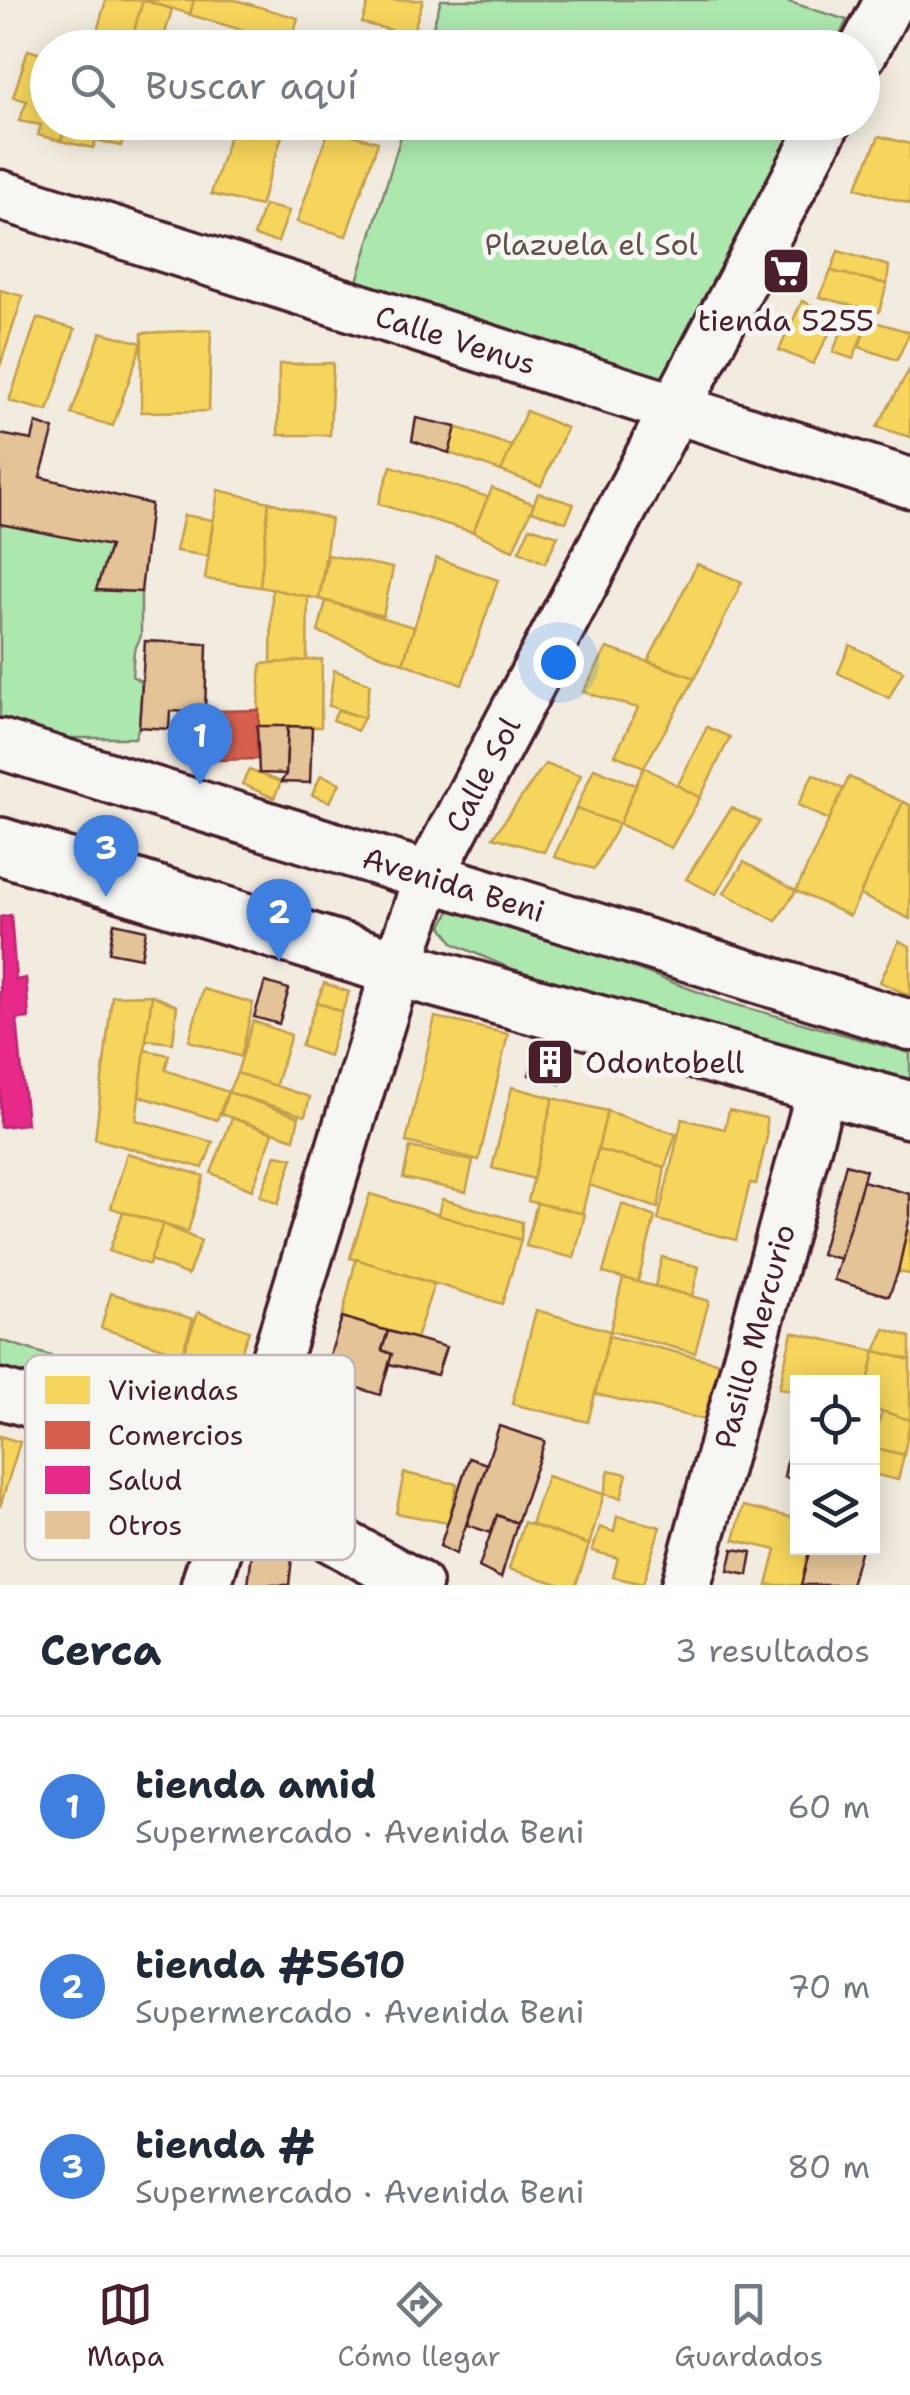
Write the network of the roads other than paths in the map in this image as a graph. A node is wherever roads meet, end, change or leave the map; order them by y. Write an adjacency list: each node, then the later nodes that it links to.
1 (890, 0): 4 (street)
2 (903, 0): 3 (street)
3 (910, 2)
4 (874, 30)
5 (817, 140): 7 (street, Calle Sol)
6 (0, 196): 7 (street, Calle Venus)
7 (676, 410): 8 (street, Calle Venus); 11 (street, Calle Sol)
8 (910, 483)
9 (0, 744): 11 (street, Avenida Beni)
10 (0, 846): 12 (street)
11 (430, 874): 12 (street, Calle Sol); 13 (street, Avenida Beni)
12 (397, 968): 14 (street); 16 (street, Calle Sol)
13 (910, 1026)
14 (822, 1088): 15 (street); 23 (street, Pasillo Mercurio)
15 (910, 1110)
16 (276, 1355)
17 (0, 1394): 18 (street)
18 (25, 1401)
19 (355, 1551): 22 (street)
20 (214, 1560): 21 (street, Calle Sol)
21 (206, 1585)
22 (417, 1585)
23 (686, 1585)

